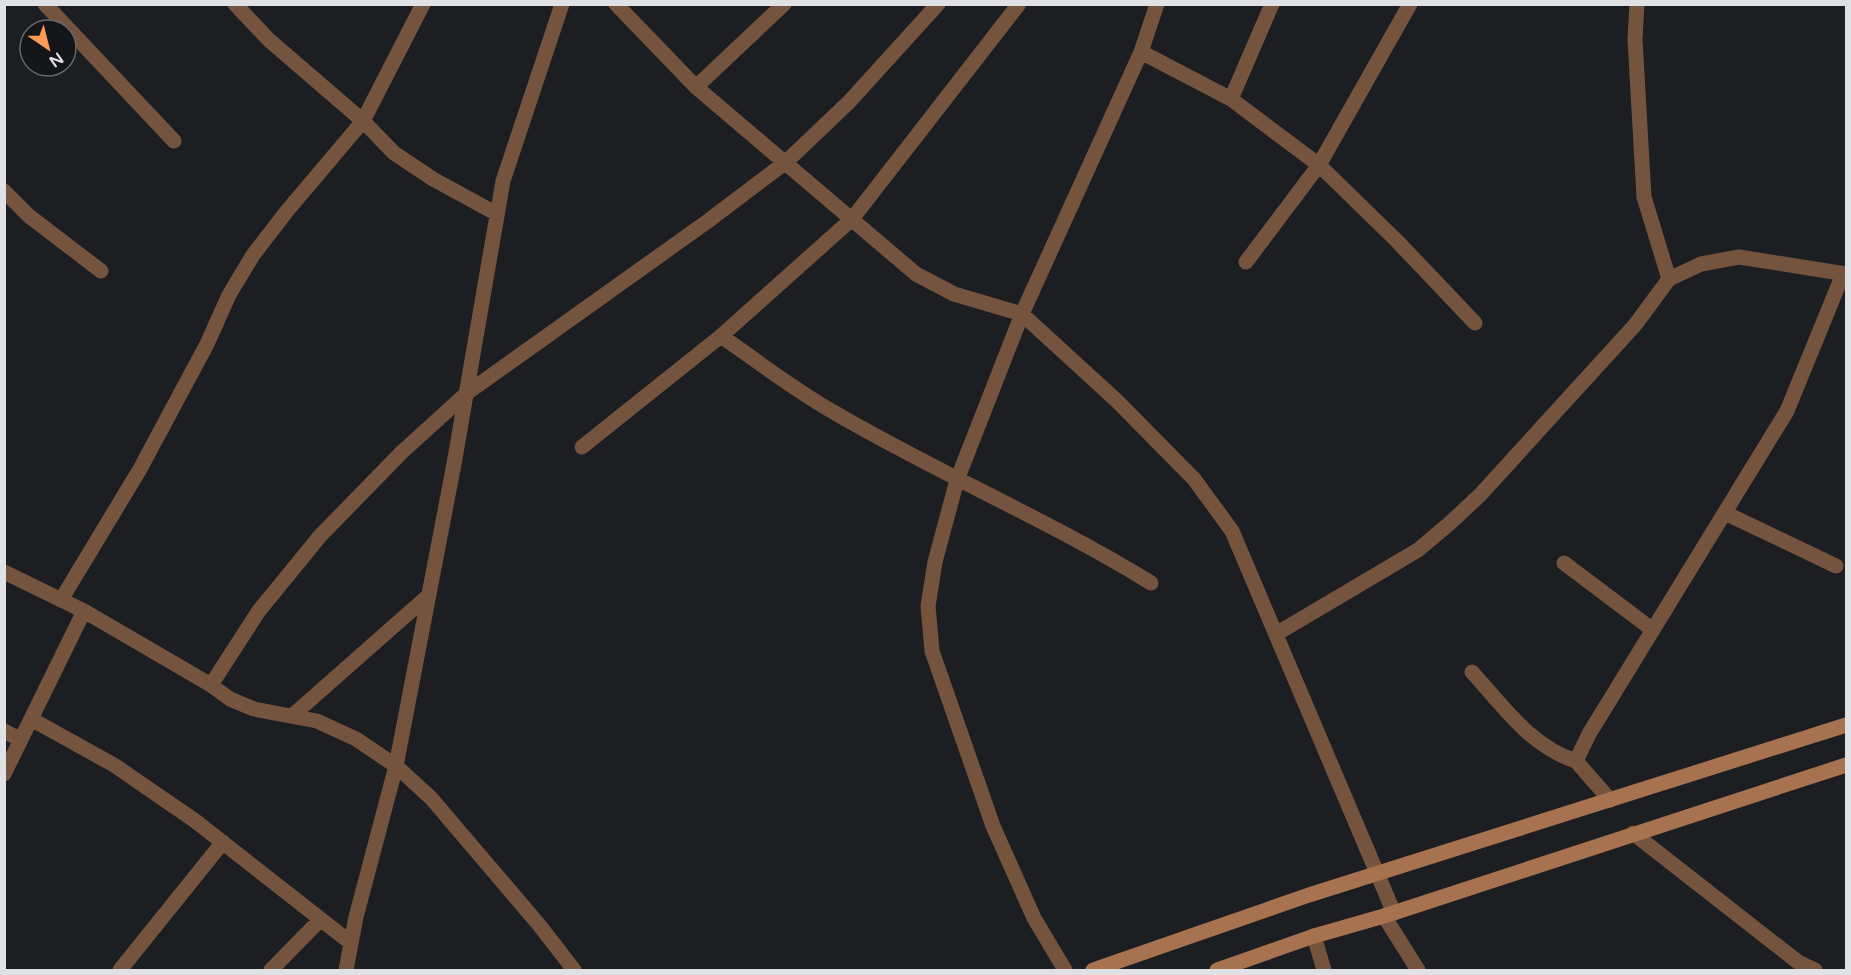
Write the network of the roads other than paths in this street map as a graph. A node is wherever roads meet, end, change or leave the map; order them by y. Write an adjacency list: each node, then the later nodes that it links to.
1 (45, 4): 17 (street)
2 (236, 4): 16 (street)
3 (423, 4): 16 (street)
4 (562, 4): 21 (street)
5 (616, 4): 14 (street)
6 (784, 4): 14 (street)
7 (938, 4): 18 (street)
8 (1019, 4): 22 (street)
9 (1157, 4): 13 (street)
10 (1272, 4): 15 (street)
11 (1410, 4): 19 (street)
12 (1637, 4): 26 (street)
13 (1141, 52): 15 (street); 27 (street)
14 (696, 87): 18 (street)
15 (1231, 99): 19 (street)
16 (363, 121): 21 (street); 39 (street)
17 (174, 141)
18 (786, 162): 22 (street); 30 (street)
19 (1319, 165): 23 (street); 28 (street)
20 (4, 191): 24 (street)
21 (497, 214): 30 (street)
22 (852, 219): 27 (street); 29 (street)
23 (1246, 262)
24 (101, 271)
25 (1845, 274): 26 (street); 33 (street)
26 (1669, 279): 42 (street)
27 (1022, 314): 32 (street); 42 (street)
28 (1475, 323)
29 (721, 336): 31 (street); 32 (street)
30 (466, 393): 38 (street); 44 (street)
31 (582, 447)
32 (957, 480): 37 (street); 66 (street)
33 (1725, 513): 35 (street); 41 (street)
34 (1563, 563): 41 (street)
35 (1836, 566)
36 (4, 572): 39 (street)
37 (1151, 583)
38 (429, 595): 45 (street); 52 (street)
39 (62, 600): 40 (street)
40 (84, 611): 44 (street); 46 (street)
41 (1653, 630): 50 (street)
42 (1276, 634): 57 (street)
43 (1472, 672): 50 (street)
44 (211, 685): 45 (street)
45 (293, 715): 52 (street)
46 (31, 719): 49 (street); 56 (street)
47 (1846, 725): 54 (street)
48 (4, 731): 49 (street)
49 (21, 741): 53 (street)
50 (1576, 761): 54 (street)
51 (1846, 765): 55 (street)
52 (396, 766): 61 (street); 65 (street)
53 (4, 774)
54 (1610, 800): 57 (street)
55 (1633, 833): 58 (street); 71 (street)
56 (223, 842): 59 (street); 62 (street)
57 (1376, 874): 58 (street); 67 (street)
58 (1389, 914): 60 (street); 70 (street)
59 (321, 919): 61 (street); 63 (street)
60 (1314, 936): 68 (street); 69 (street)
61 (351, 943): 64 (street)
62 (120, 970)
63 (271, 970)
64 (346, 970)
65 (574, 970)
66 (1065, 970)
67 (1093, 970)
68 (1217, 970)
69 (1324, 970)
70 (1418, 970)
71 (1815, 970)

